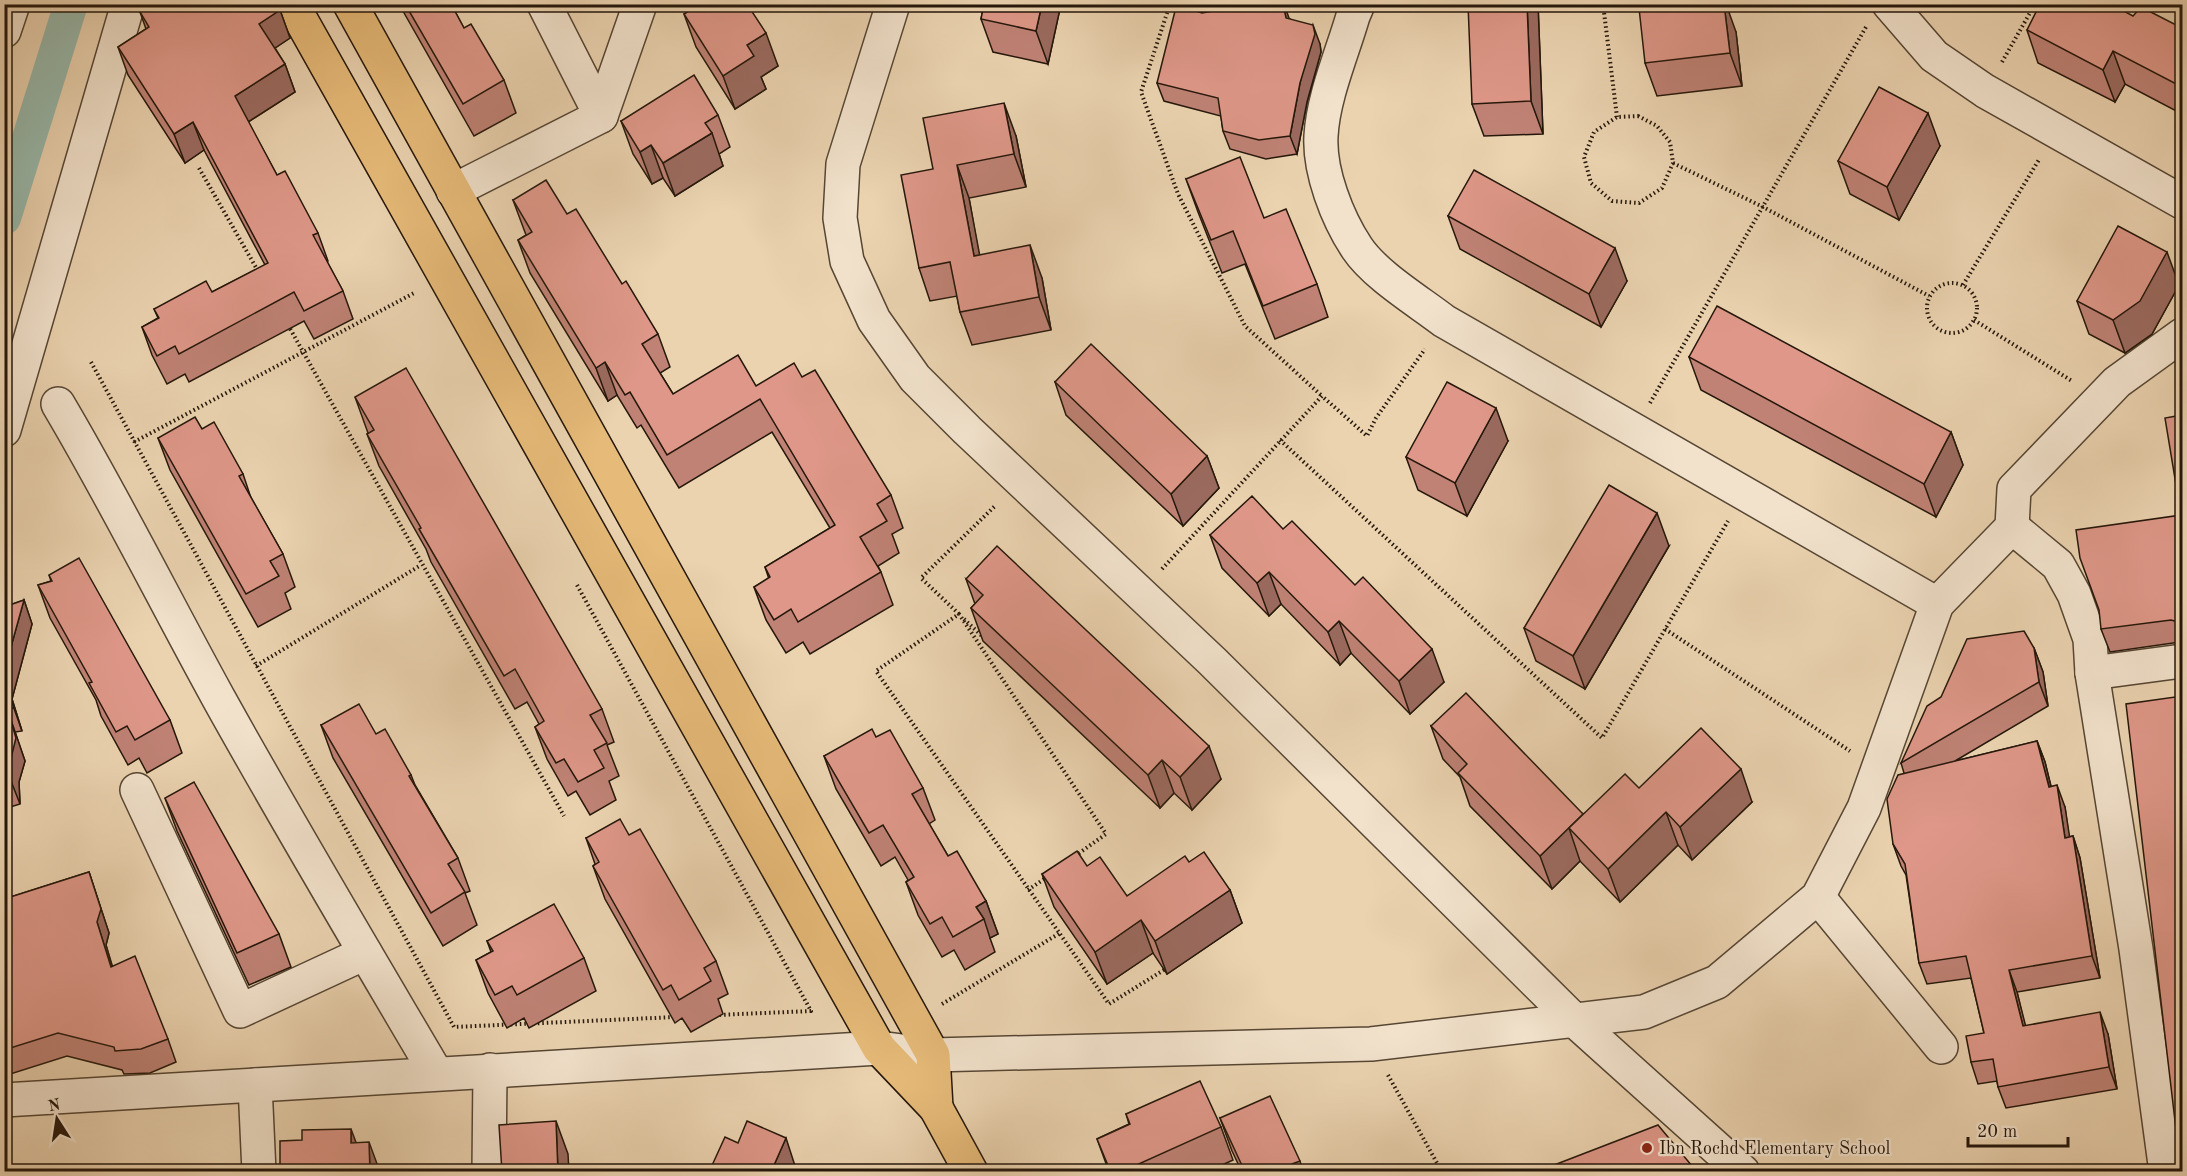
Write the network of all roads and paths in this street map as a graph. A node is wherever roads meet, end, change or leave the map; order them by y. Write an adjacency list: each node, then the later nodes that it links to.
1 (13, 4): 13 (street)
2 (128, 4): 37 (street)
3 (292, 4): 23 (main road)
4 (350, 4): 20 (main road)
5 (544, 4): 15 (street)
6 (639, 4): 15 (street)
7 (893, 4): 40 (street)
8 (1170, 4): 33 (path)
9 (1358, 4): 29 (street)
10 (1603, 4): 16 (path)
11 (2035, 4): 14 (path)
12 (1878, 15): 14 (street); 22 (path)
13 (4, 31)
14 (1985, 92): 17 (street)
15 (601, 116): 20 (street)
16 (1617, 117): 18 (path); 18 (path)
17 (2056, 132): 21 (street); 25 (path)
18 (1673, 164): 22 (path)
19 (199, 168): 24 (path)
20 (453, 191): 66 (main road)
21 (2182, 202)
22 (1763, 207): 26 (path); 36 (path)
23 (445, 276): 31 (path); 69 (main road)
24 (263, 280)
25 (1963, 285): 26 (path); 27 (path)
26 (1929, 296): 27 (path)
27 (1974, 320): 34 (path)
28 (286, 321): 31 (path)
29 (1444, 321): 33 (path); 36 (street)
30 (2182, 335): 34 (street)
31 (303, 352): 39 (path); 43 (path)
32 (91, 362): 39 (path)
33 (1322, 396): 38 (path)
34 (2101, 398): 42 (street)
35 (58, 404): 61 (street)
36 (1634, 429): 41 (street)
37 (4, 430)
38 (1280, 440): 45 (path); 48 (path)
39 (134, 442): 51 (path)
40 (1020, 481): 45 (street); 47 (path)
41 (1744, 492): 46 (street); 48 (path)
42 (2012, 527): 46 (street); 52 (street)
43 (421, 565): 51 (path); 55 (path)
44 (576, 584): 63 (path)
45 (1139, 594): 65 (street)
46 (1937, 603): 53 (street)
47 (959, 614): 49 (path); 56 (path); 58 (path)
48 (1665, 629): 53 (path)
49 (984, 638)
50 (2182, 662): 52 (street)
51 (256, 666): 64 (path)
52 (2092, 672): 81 (street)
53 (1878, 769): 59 (street)
54 (137, 790): 61 (street)
55 (564, 816)
56 (1067, 862)
57 (1048, 876): 58 (path)
58 (1028, 890): 60 (path)
59 (1818, 897): 65 (street); 68 (street)
60 (1060, 933): 62 (path); 66 (path)
61 (365, 953): 72 (street)
62 (1170, 966)
63 (716, 1015)
64 (680, 1017)
65 (1574, 1020): 67 (street); 80 (street)
66 (914, 1021): 70 (main road)
67 (1371, 1044): 70 (street); 79 (path)
68 (1941, 1047)
69 (879, 1048): 70 (street); 71 (street); 75 (main road)
70 (933, 1055): 75 (main road)
71 (490, 1070): 72 (street); 77 (street)
72 (436, 1073): 73 (street)
73 (255, 1085): 74 (street); 76 (street)
74 (4, 1100)
75 (936, 1108): 78 (main road)
76 (259, 1172)
77 (489, 1172)
78 (971, 1172)
79 (1442, 1172)
80 (1743, 1172)
81 (2166, 1172)

